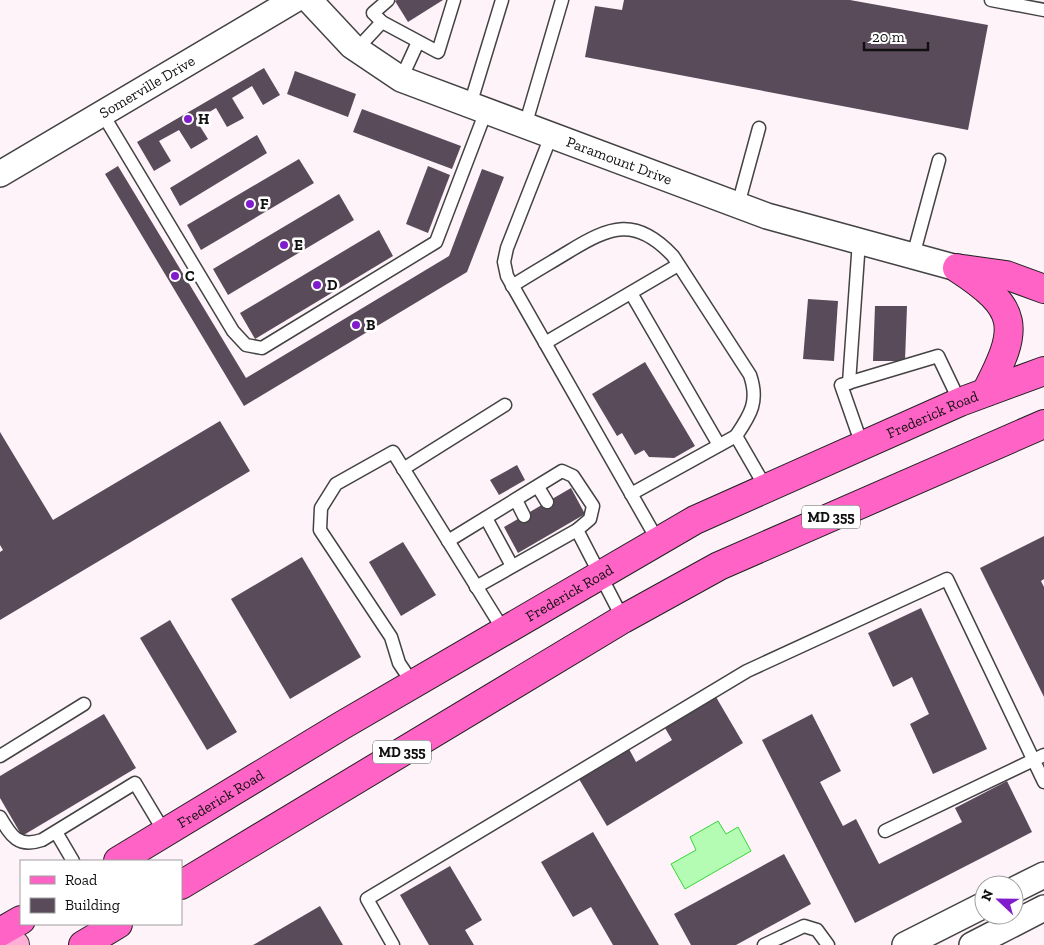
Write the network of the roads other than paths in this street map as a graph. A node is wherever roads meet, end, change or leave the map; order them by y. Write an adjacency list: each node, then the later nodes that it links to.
1 (294, 0): 14 (street, Somerville Drive)
2 (309, 0): 11 (street, Paramount Drive)
3 (388, 0): 9 (lane)
4 (454, 0): 10 (lane)
5 (502, 0): 13 (lane)
6 (562, 0): 15 (lane)
7 (991, 0): 8 (lane)
8 (1044, 10)
9 (382, 22): 10 (lane); 11 (lane)
10 (418, 42): 12 (lane)
11 (357, 49): 12 (street, Paramount Drive)
12 (401, 79): 13 (street, Paramount Drive)
13 (478, 108): 14 (lane); 15 (street, Paramount Drive)
14 (102, 113): 19 (street, Somerville Drive)
15 (525, 126): 17 (street, Paramount Drive)
16 (759, 128): 20 (lane)
17 (551, 136): 20 (street, Paramount Drive); 25 (lane)
18 (939, 160): 22 (lane)
19 (0, 174)
20 (738, 205): 21 (street, Paramount Drive)
21 (859, 241): 22 (street, Paramount Drive); 30 (lane)
22 (913, 256): 24 (street, Paramount Drive)
23 (678, 265): 25 (lane); 27 (lane); 35 (lane)
24 (957, 268): 26 (main road); 31 (main road)
25 (512, 286): 28 (lane)
26 (1044, 289)
27 (631, 293): 28 (lane); 36 (lane)
28 (545, 343): 41 (lane)
29 (1044, 371): 31 (main road, Frederick Road)
30 (849, 383): 32 (lane); 37 (lane)
31 (986, 392): 32 (main road, Frederick Road)
32 (960, 402): 37 (main road, Frederick Road)
33 (506, 405): 38 (lane)
34 (1044, 424): 52 (main road, MD 355)
35 (736, 436): 36 (lane); 40 (lane)
36 (719, 445): 41 (lane)
37 (862, 445): 40 (main road, Frederick Road)
38 (403, 469): 47 (lane); 54 (lane)
39 (538, 487): 42 (lane); 43 (lane); 46 (lane)
40 (766, 488): 48 (main road, Frederick Road)
41 (631, 494): 48 (lane)
42 (516, 500): 44 (lane); 45 (lane)
43 (547, 502)
44 (524, 516)
45 (486, 518): 47 (lane); 49 (lane)
46 (568, 532): 49 (lane); 50 (lane)
47 (448, 541): 51 (lane)
48 (658, 541): 50 (main road, Frederick Road)
49 (512, 566): 51 (lane)
50 (600, 576): 52 (lane); 53 (main road, Frederick Road)
51 (476, 586): 53 (lane)
52 (623, 619): 66 (main road, MD 355)
53 (504, 631): 54 (main road, Frederick Road)
54 (413, 684): 62 (main road, Frederick Road)
55 (84, 704): 56 (lane)
56 (0, 756)
57 (1039, 758): 58 (lane); 60 (lane); 76 (lane)
58 (1044, 782)
59 (0, 817): 61 (lane)
60 (885, 831)
61 (56, 832): 62 (lane); 63 (lane)
62 (165, 833): 64 (main road, Frederick Road)
63 (72, 860)
64 (120, 860)
65 (1044, 874): 67 (street)
66 (182, 884)
67 (1024, 885)
68 (1044, 908): 80 (street)
69 (974, 910): 79 (street)
70 (20, 921): 72 (main road)
71 (116, 925): 75 (main road)
72 (0, 933): 73 (main road); 74 (main road)
73 (2, 945)
74 (15, 945)
75 (83, 945)
76 (392, 945)
77 (764, 945): 78 (lane)
78 (828, 945)
79 (905, 945)
80 (972, 945)

